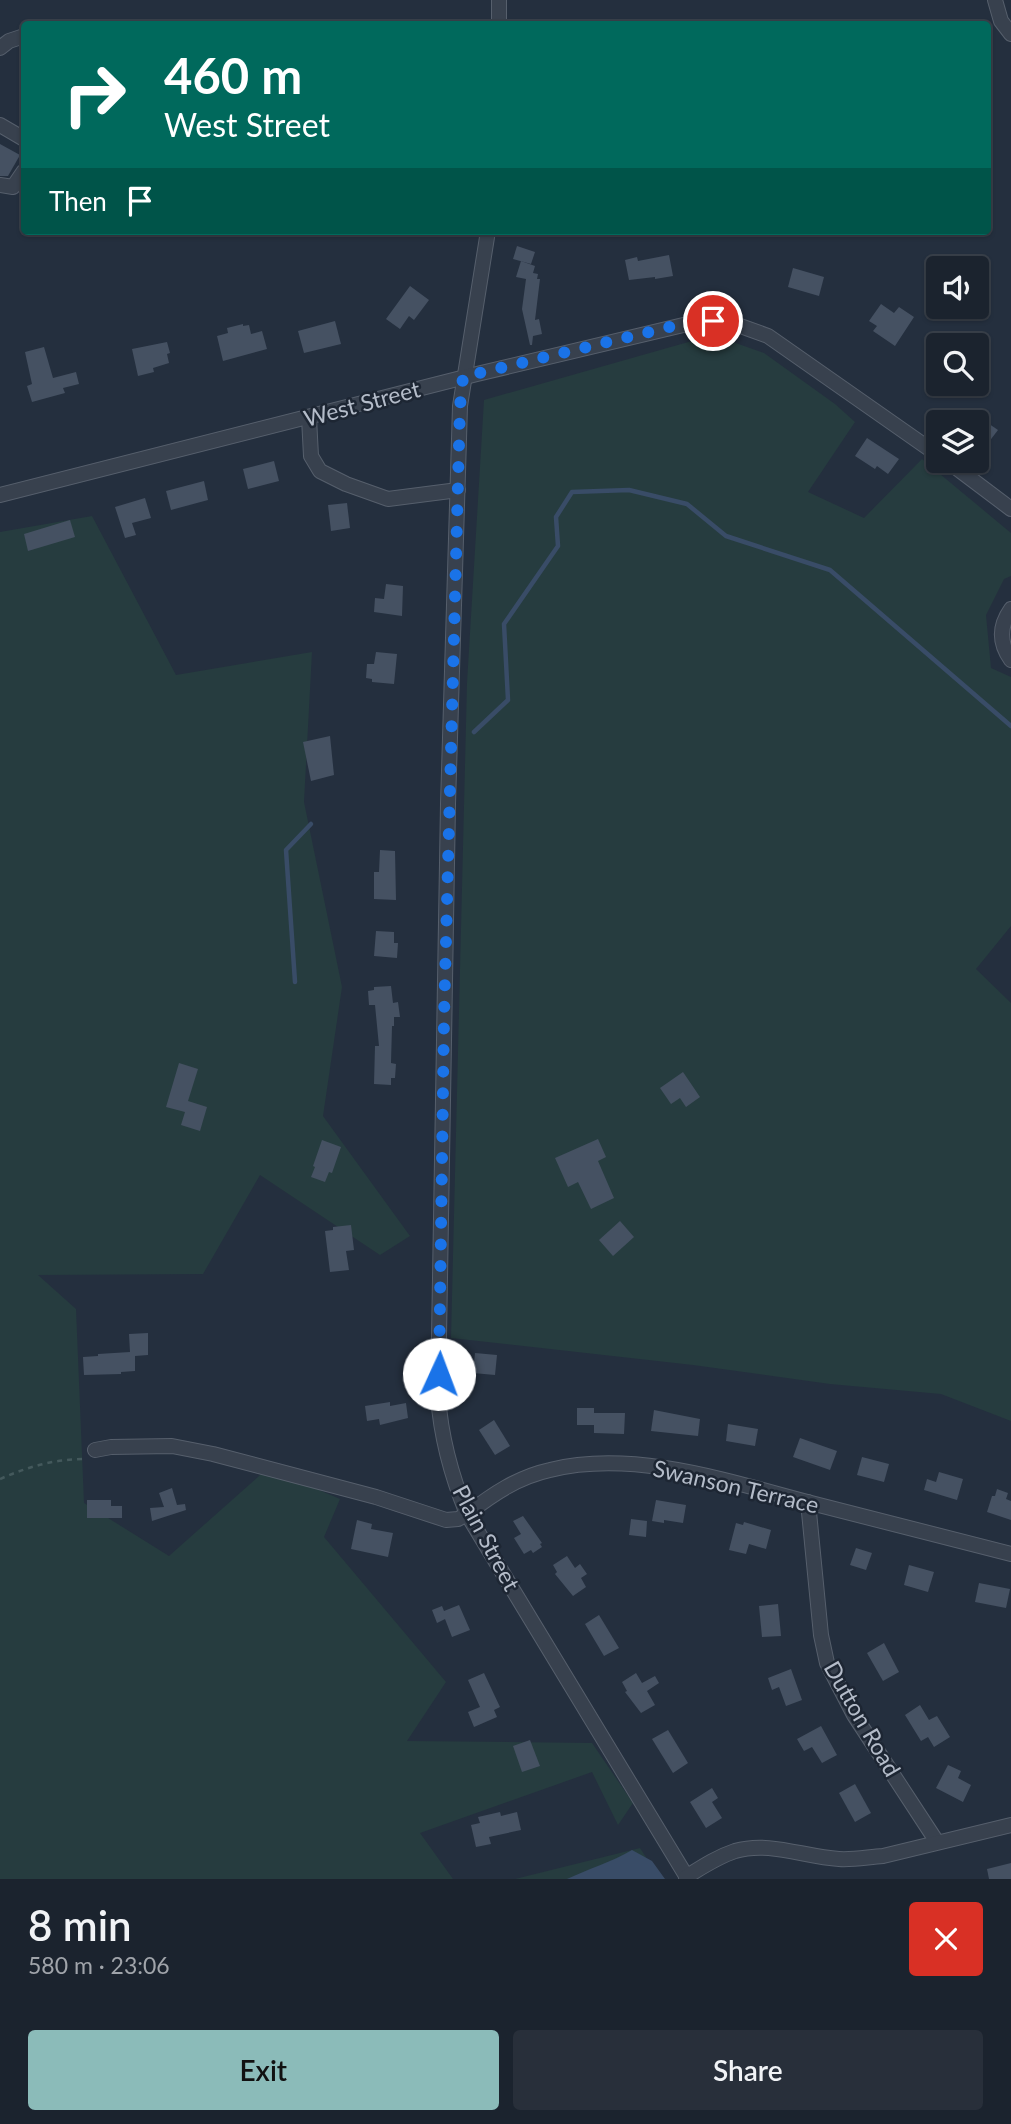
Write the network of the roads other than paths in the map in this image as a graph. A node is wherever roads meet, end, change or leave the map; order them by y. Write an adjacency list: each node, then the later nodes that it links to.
1 (499, 0): 3 (street)
2 (995, 0): 4 (street)
3 (499, 21)
4 (1011, 34)
5 (21, 37): 6 (street)
6 (0, 48)
7 (0, 125): 8 (street)
8 (21, 136)
9 (21, 175): 10 (street)
10 (0, 185)
11 (487, 235): 12 (street, Plain Street)
12 (463, 377): 13 (street, West Street); 14 (street, West Street); 16 (street, Plain Street)
13 (309, 418): 16 (street); 17 (street, West Street)
14 (926, 446)
15 (963, 473): 18 (street)
16 (458, 490): 23 (street, Plain Street)
17 (0, 495)
18 (1011, 509)
19 (1011, 609): 20 (street)
20 (1011, 660)
21 (94, 1450): 23 (street)
22 (808, 1502): 23 (street, Swanson Terrace); 24 (street, Swanson Terrace); 26 (street, Dutton Road)
23 (467, 1514): 27 (street, Plain Street)
24 (1011, 1554)
25 (1011, 1825): 26 (street)
26 (937, 1842): 27 (street)
27 (687, 1878)

